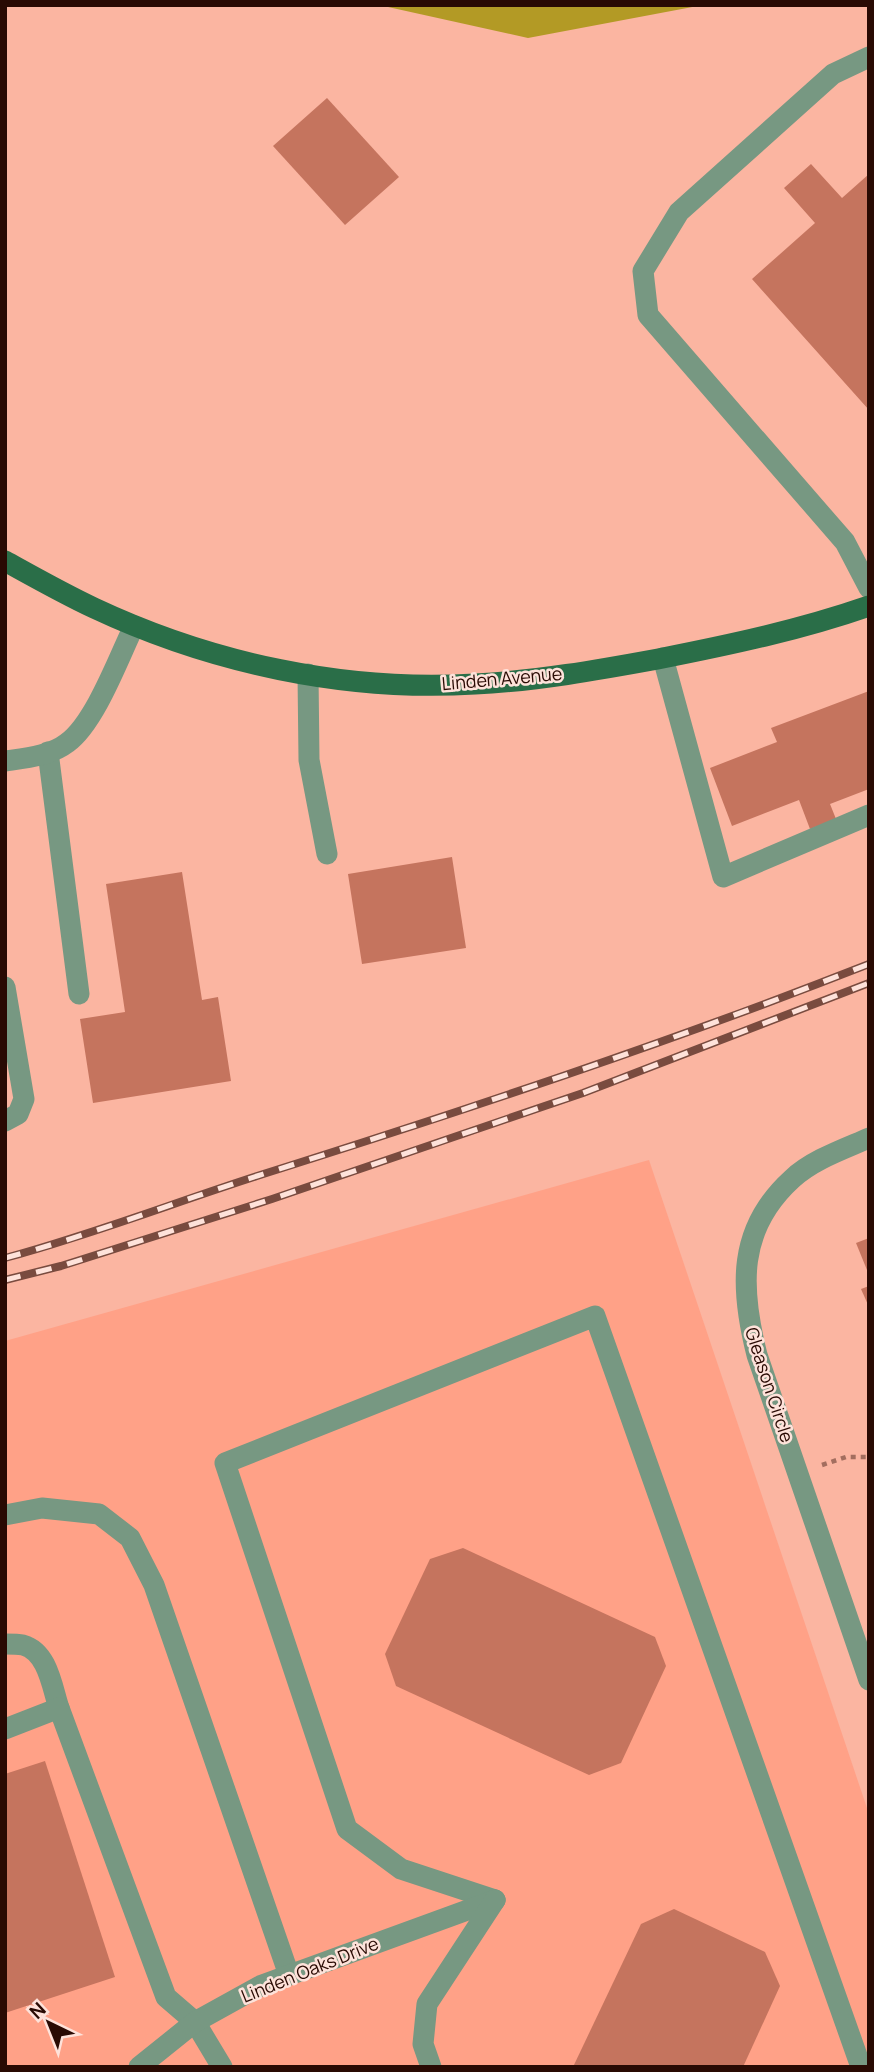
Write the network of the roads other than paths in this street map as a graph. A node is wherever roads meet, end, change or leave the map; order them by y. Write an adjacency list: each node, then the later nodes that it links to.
1 (869, 57): 3 (street)
2 (5, 561): 5 (main road, Linden Avenue)
3 (869, 588)
4 (869, 606): 6 (main road, Linden Avenue)
5 (134, 626): 7 (main road, Linden Avenue); 8 (street)
6 (663, 658): 7 (main road, Linden Avenue); 10 (street)
7 (308, 674): 11 (street)
8 (48, 752): 9 (street); 13 (street)
9 (5, 761)
10 (869, 815)
11 (327, 855)
12 (5, 987): 14 (street)
13 (79, 993)
14 (5, 1121)
15 (869, 1138): 18 (street, Gleason Circle)
16 (5, 1515): 22 (street)
17 (5, 1644): 19 (street)
18 (869, 1680)
19 (59, 1708): 20 (street); 23 (street)
20 (5, 1729)
21 (495, 1900): 22 (street, Linden Oaks Drive); 26 (street); 27 (street)
22 (289, 1975): 23 (street, Linden Oaks Drive)
23 (195, 2022): 24 (street, Linden Oaks Drive); 25 (street)
24 (139, 2067)
25 (222, 2067)
26 (431, 2067)
27 (861, 2067)

